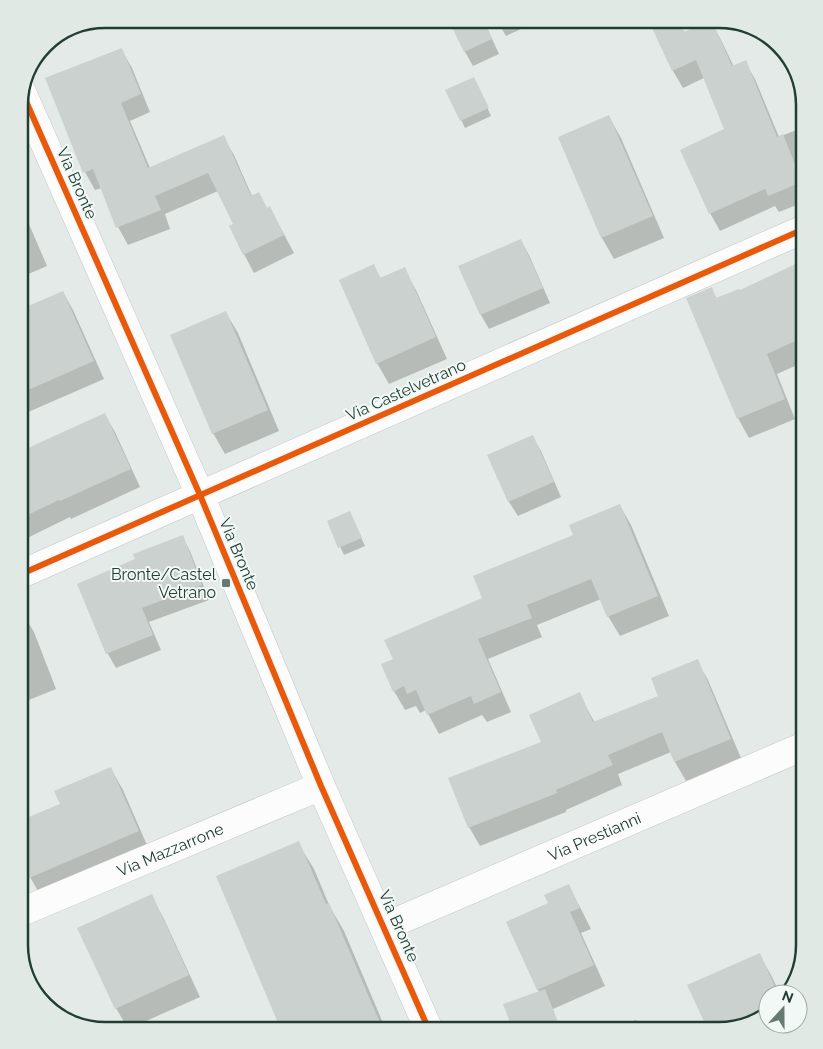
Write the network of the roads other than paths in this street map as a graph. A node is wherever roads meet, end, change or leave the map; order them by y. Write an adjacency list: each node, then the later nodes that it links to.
1 (28, 106): 3 (street, Via Bronte)
2 (796, 233): 3 (street, Via Castelvetrano)
3 (200, 495): 4 (street, Via Castelvetrano); 6 (street, Via Bronte)
4 (27, 571)
5 (796, 749): 8 (street, Via Prestianni)
6 (322, 786): 7 (street, Via Mazzarrone); 8 (street, Via Bronte)
7 (27, 910)
8 (384, 927): 9 (street, Via Bronte)
9 (426, 1022)

